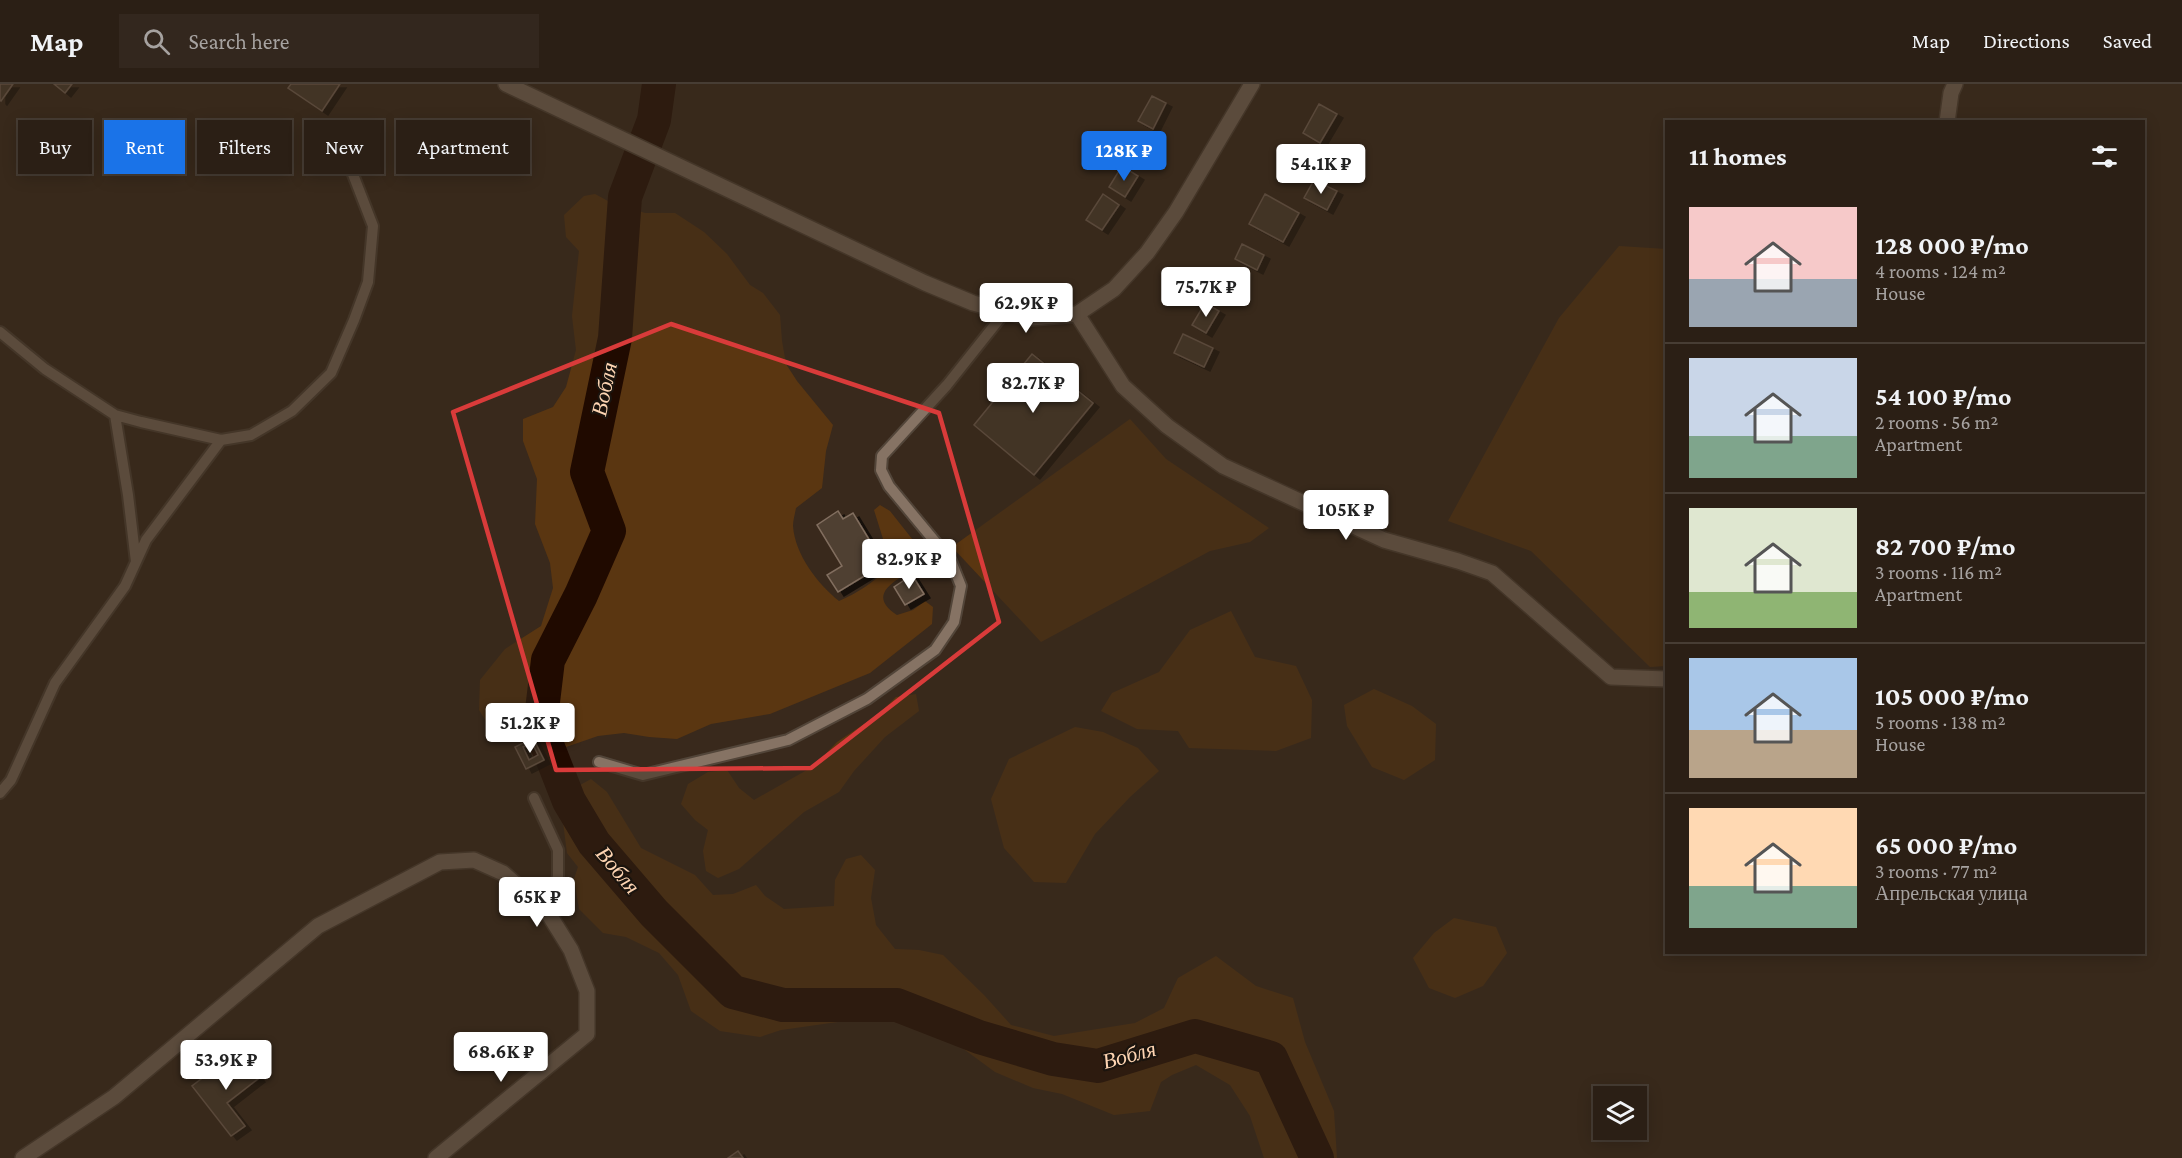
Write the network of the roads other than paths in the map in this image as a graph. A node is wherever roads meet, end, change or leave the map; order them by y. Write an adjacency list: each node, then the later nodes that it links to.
1 (506, 84): 6 (street)
2 (1252, 84): 7 (street)
3 (1954, 84): 4 (street)
4 (1947, 120)
5 (353, 174): 10 (lane)
6 (1005, 312): 7 (street); 13 (lane)
7 (1077, 314): 12 (street)
8 (0, 332): 9 (lane)
9 (115, 415): 10 (lane); 11 (lane)
10 (221, 440): 11 (lane)
11 (136, 562): 14 (lane)
12 (1665, 680)
13 (598, 762)
14 (0, 793)
15 (534, 798): 16 (lane)
16 (548, 913): 17 (street); 18 (street)
17 (23, 1158)
18 (436, 1158)

